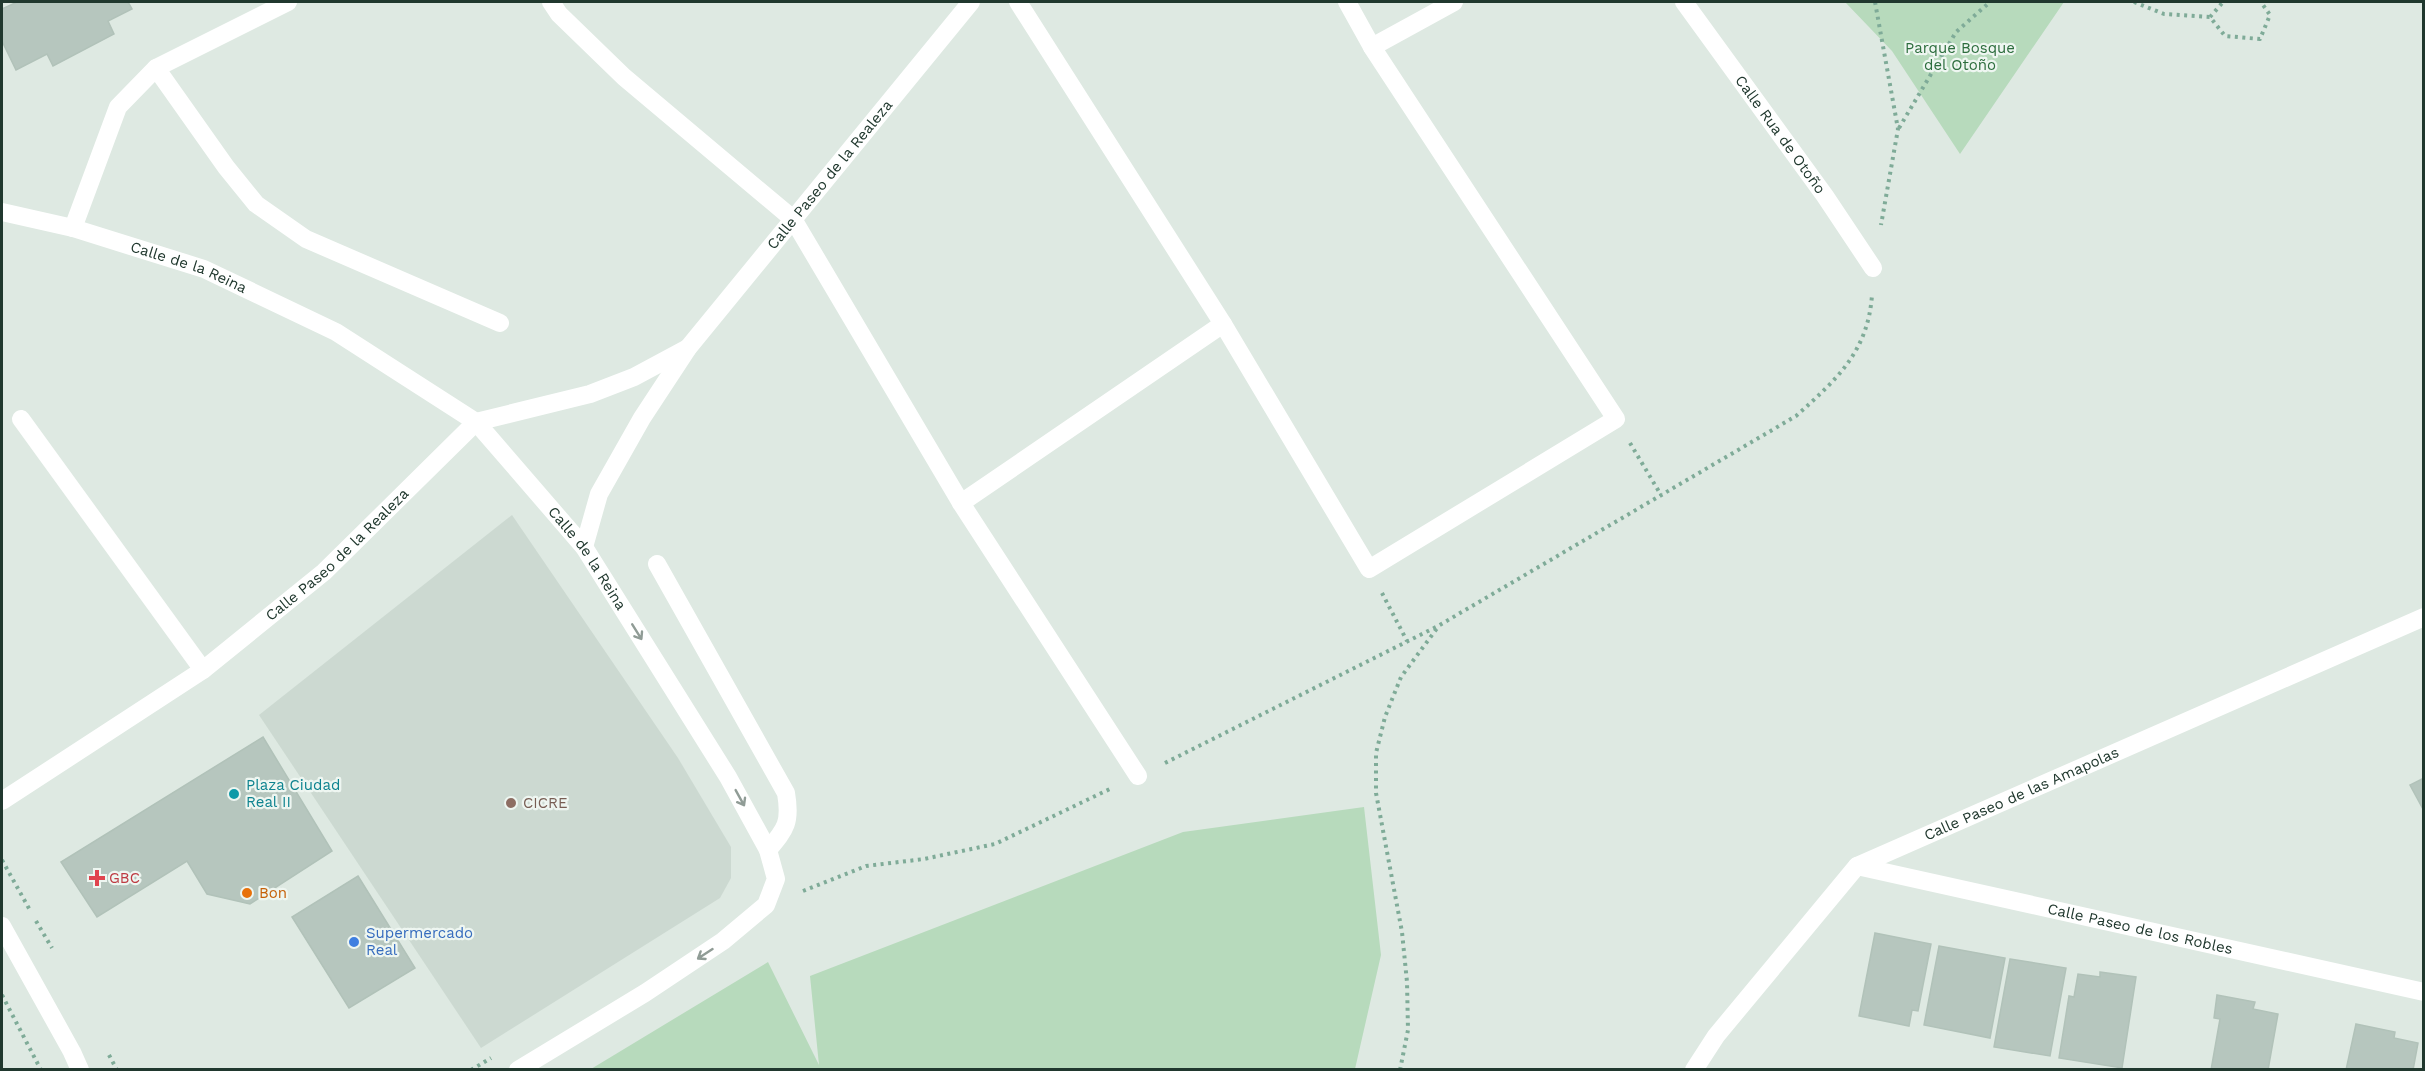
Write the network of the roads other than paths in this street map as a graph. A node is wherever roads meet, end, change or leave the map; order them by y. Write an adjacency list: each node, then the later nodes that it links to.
1 (288, 2): 9 (street)
2 (551, 2): 11 (street)
3 (971, 2): 11 (street, Calle Paseo de la Realeza)
4 (1018, 2): 15 (street)
5 (1347, 2): 8 (street)
6 (1454, 2): 8 (street)
7 (1684, 2): 13 (street, Calle Rua de Otoño)
8 (1372, 47): 15 (street)
9 (156, 68): 12 (street); 14 (street)
10 (2, 212): 12 (street, Calle de la Reina)
11 (793, 219): 16 (street, Calle Paseo de la Realeza); 19 (street)
12 (73, 228): 18 (street, Calle de la Reina)
13 (1873, 268)
14 (500, 324)
15 (1223, 324): 19 (street)
16 (688, 348): 18 (street, Calle Paseo de la Realeza); 20 (street, Calle Paseo de la Realeza)
17 (21, 419): 23 (street)
18 (476, 422): 20 (street, Calle de la Reina); 23 (street, Calle Paseo de la Realeza)
19 (961, 503): 24 (street)
20 (584, 547): 26 (street, Calle de la Reina, one-way to 26)
21 (657, 564): 26 (street)
22 (2424, 617): 27 (street, Calle Paseo de las Amapolas)
23 (203, 670): 25 (street, Calle Paseo de la Realeza)
24 (1138, 776)
25 (2, 801)
26 (768, 850): 31 (street, Calle de la Reina, one-way to 31)
27 (1857, 866): 29 (street, Calle Paseo de los Robles); 32 (street, Calle Paseo de las Amapolas)
28 (2, 926): 30 (street)
29 (2424, 992)
30 (80, 1070)
31 (518, 1070)
32 (1694, 1070)

